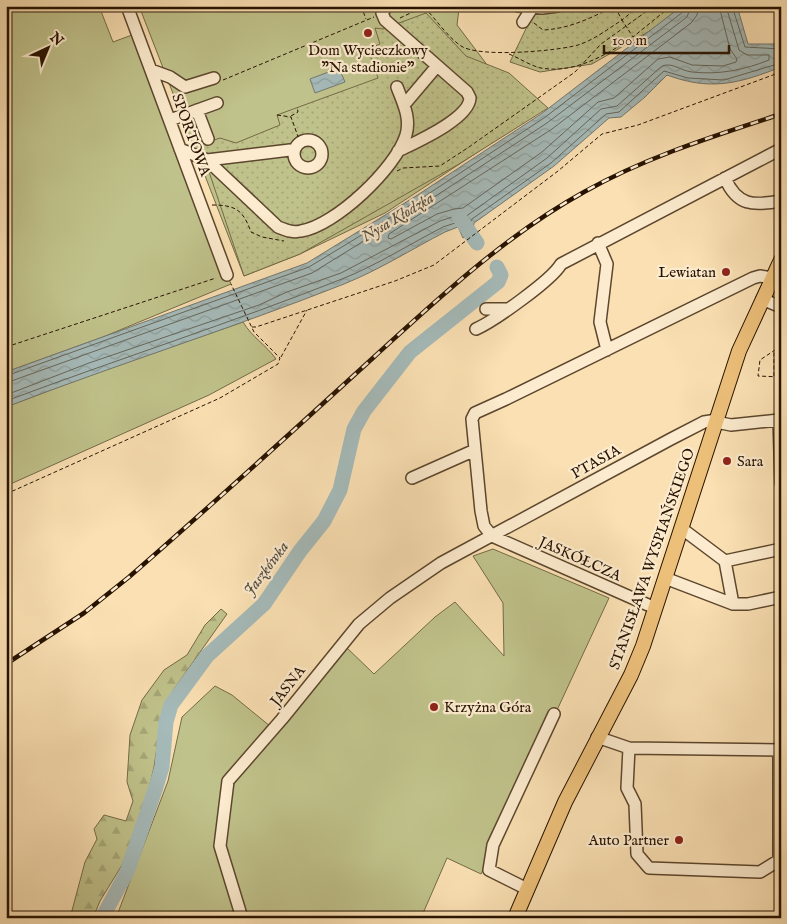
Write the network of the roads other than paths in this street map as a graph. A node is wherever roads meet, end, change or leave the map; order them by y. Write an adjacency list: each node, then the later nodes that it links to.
1 (127, 6): 7 (street, SPORTOWA)
2 (558, 6): 3 (street)
3 (524, 8): 5 (street)
4 (385, 9): 6 (street)
5 (523, 22)
6 (437, 66): 11 (street); 18 (street)
7 (151, 70): 8 (street); 13 (street, SPORTOWA)
8 (214, 78)
9 (397, 87): 11 (street)
10 (217, 103): 12 (street)
11 (404, 105): 18 (street)
12 (197, 110): 13 (street); 14 (street)
13 (170, 120): 16 (street, SPORTOWA)
14 (208, 139)
15 (297, 147): 19 (street)
16 (180, 149): 19 (street); 24 (street, SPORTOWA)
17 (781, 149): 20 (street)
18 (398, 151): 19 (street)
19 (207, 160)
20 (725, 178): 21 (street); 22 (street)
21 (781, 201)
22 (598, 243): 29 (street); 31 (street)
23 (781, 260): 25 (main road, STANISŁAWA WYSPIAŃSKIEGO)
24 (227, 278)
25 (772, 278): 26 (main road, STANISŁAWA WYSPIAŃSKIEGO); 31 (street)
26 (762, 299): 27 (street); 33 (main road, STANISŁAWA WYSPIAŃSKIEGO)
27 (781, 307)
28 (486, 309): 29 (street)
29 (508, 309): 30 (street)
30 (476, 329)
31 (607, 350): 34 (street)
32 (780, 417): 33 (street); 36 (street)
33 (717, 421): 38 (main road, STANISŁAWA WYSPIAŃSKIEGO); 39 (street, PTASIA)
34 (475, 450): 35 (street); 39 (street)
35 (412, 478)
36 (781, 478): 37 (street)
37 (781, 483)
38 (681, 528): 41 (street); 42 (main road, STANISŁAWA WYSPIAŃSKIEGO)
39 (492, 536): 45 (street, JASKÓŁCZA); 52 (street, JASNA)
40 (781, 549): 41 (street)
41 (725, 561): 44 (street)
42 (665, 578): 44 (street); 45 (main road, STANISŁAWA WYSPIAŃSKIEGO)
43 (781, 597): 44 (street)
44 (733, 604)
45 (655, 608): 47 (main road, STANISŁAWA WYSPIAŃSKIEGO)
46 (554, 714): 51 (street)
47 (597, 737): 48 (street); 51 (main road, STANISŁAWA WYSPIAŃSKIEGO)
48 (629, 748): 49 (street); 50 (street)
49 (780, 750): 50 (street)
50 (780, 859)
51 (527, 889): 53 (main road, STANISŁAWA WYSPIAŃSKIEGO)
52 (242, 918)
53 (515, 918)

